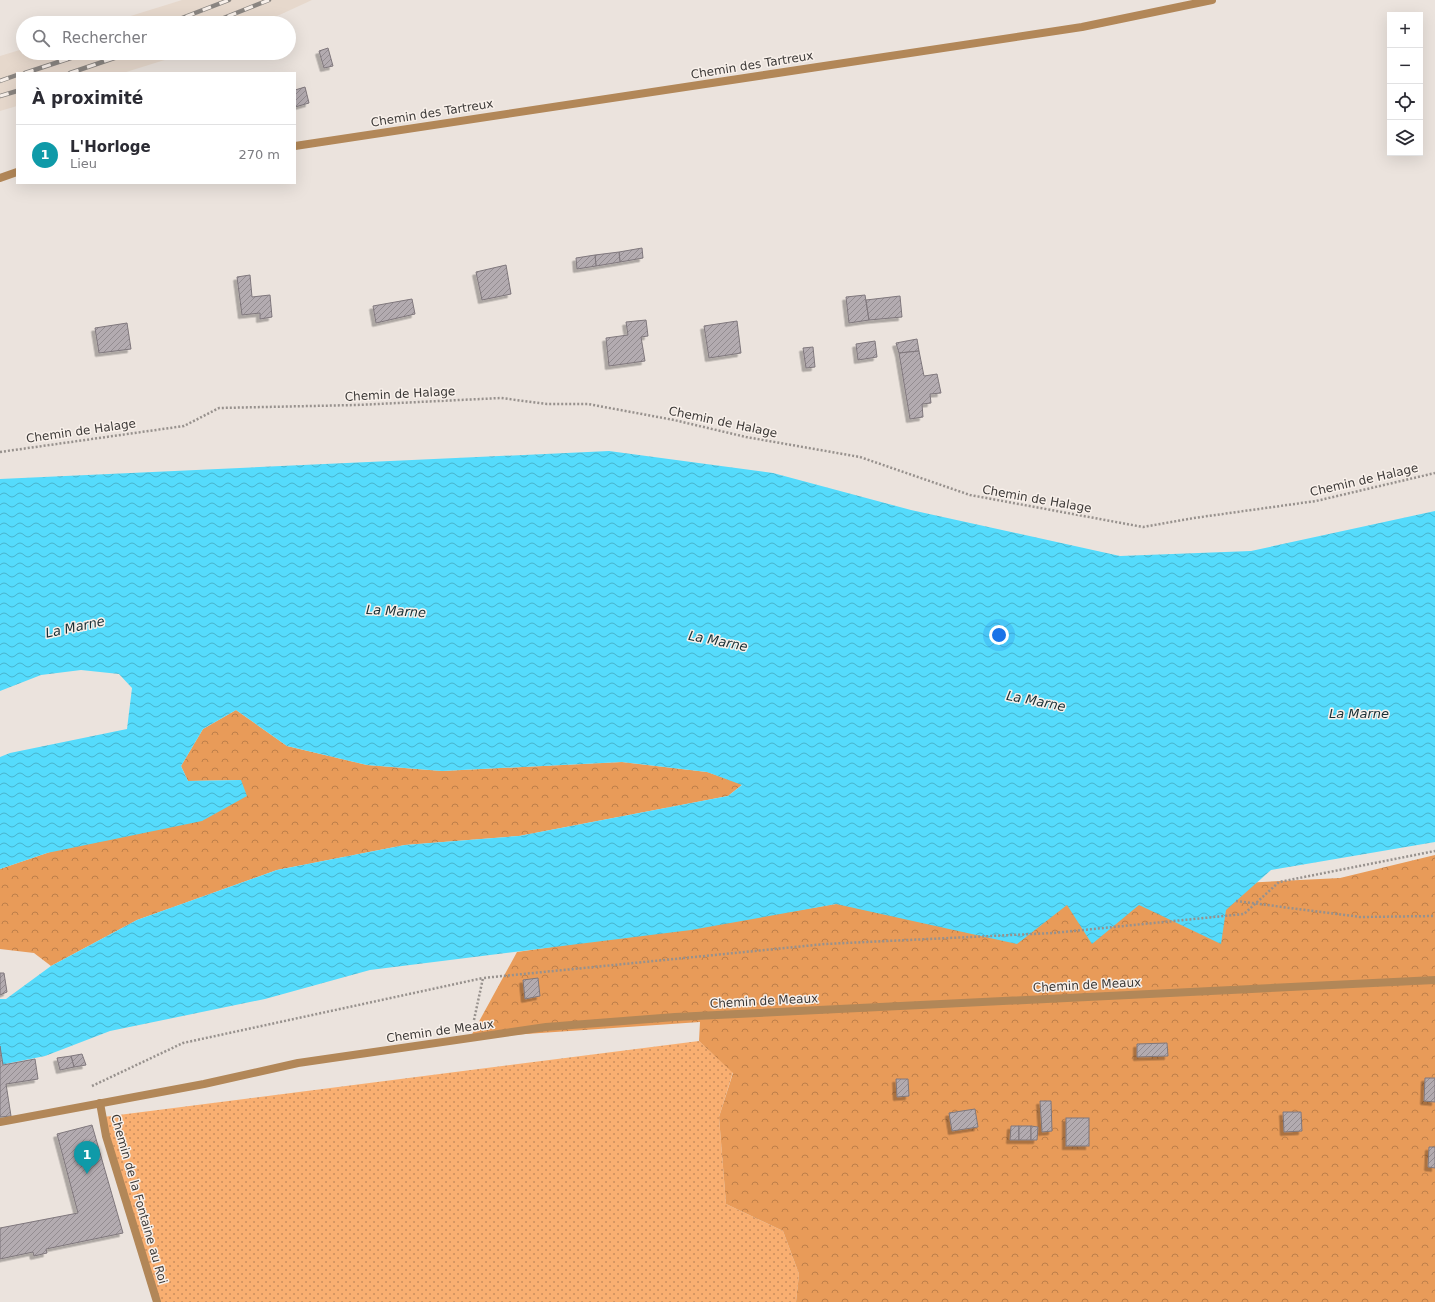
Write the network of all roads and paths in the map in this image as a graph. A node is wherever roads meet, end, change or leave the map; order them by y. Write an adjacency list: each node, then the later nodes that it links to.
1 (1212, 0): 2 (street, Chemin des Tartreux)
2 (296, 146)
3 (16, 172): 4 (street)
4 (0, 178)
5 (0, 452): 6 (path, Chemin de Halage)
6 (1435, 473)
7 (1435, 851): 9 (path)
8 (1236, 901): 9 (path)
9 (1256, 903): 10 (path); 11 (path)
10 (1435, 916)
11 (483, 978): 13 (path); 14 (path)
12 (1435, 980): 13 (street, Chemin de Meaux)
13 (470, 1038): 15 (street, Chemin de Meaux)
14 (86, 1088)
15 (100, 1103): 16 (street, Chemin de Meaux); 17 (street, Chemin de la Fontaine au Roi)
16 (0, 1122)
17 (156, 1302)

